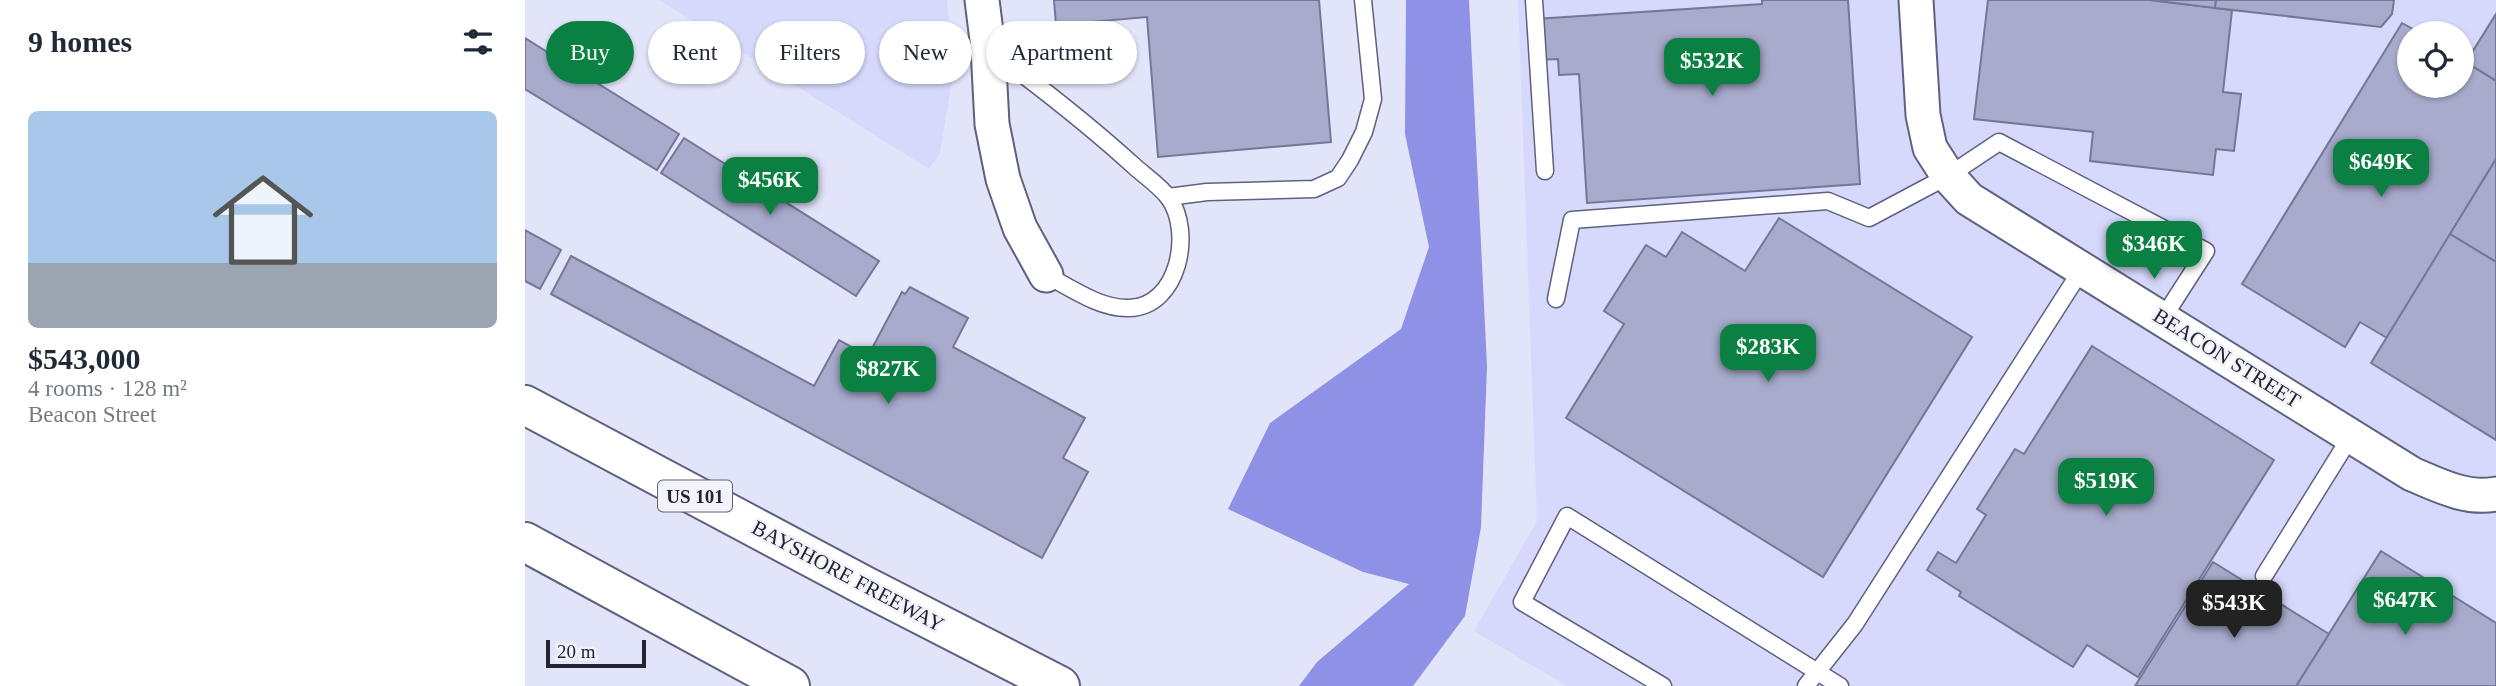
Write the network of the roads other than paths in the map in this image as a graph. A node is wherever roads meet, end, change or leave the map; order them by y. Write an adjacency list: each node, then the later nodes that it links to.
1 (982, 0): 5 (street)
2 (1363, 0): 10 (lane)
3 (1534, 0): 8 (lane)
4 (1916, 0): 9 (street, BEACON STREET)
5 (986, 32)
6 (990, 84): 12 (street)
7 (1033, 84): 10 (lane)
8 (1545, 171)
9 (1948, 176): 11 (street, BEACON STREET); 13 (lane); 14 (lane)
10 (1168, 197): 12 (lane)
11 (2082, 269): 14 (street, BEACON STREET); 21 (lane)
12 (1046, 275)
13 (1556, 299)
14 (2162, 318): 16 (street, BEACON STREET)
15 (525, 405): 20 (highway, BAYSHORE FREEWAY / US 101)
16 (2351, 436): 17 (street, BEACON STREET); 19 (lane)
17 (2496, 494)
18 (525, 542): 22 (highway)
19 (2263, 576)
20 (865, 586): 23 (highway, BAYSHORE FREEWAY / US 101); 24 (highway)
21 (1811, 680): 25 (lane); 26 (lane)
22 (790, 686)
23 (1061, 686)
24 (1084, 686)
25 (1663, 686)
26 (1840, 686)

